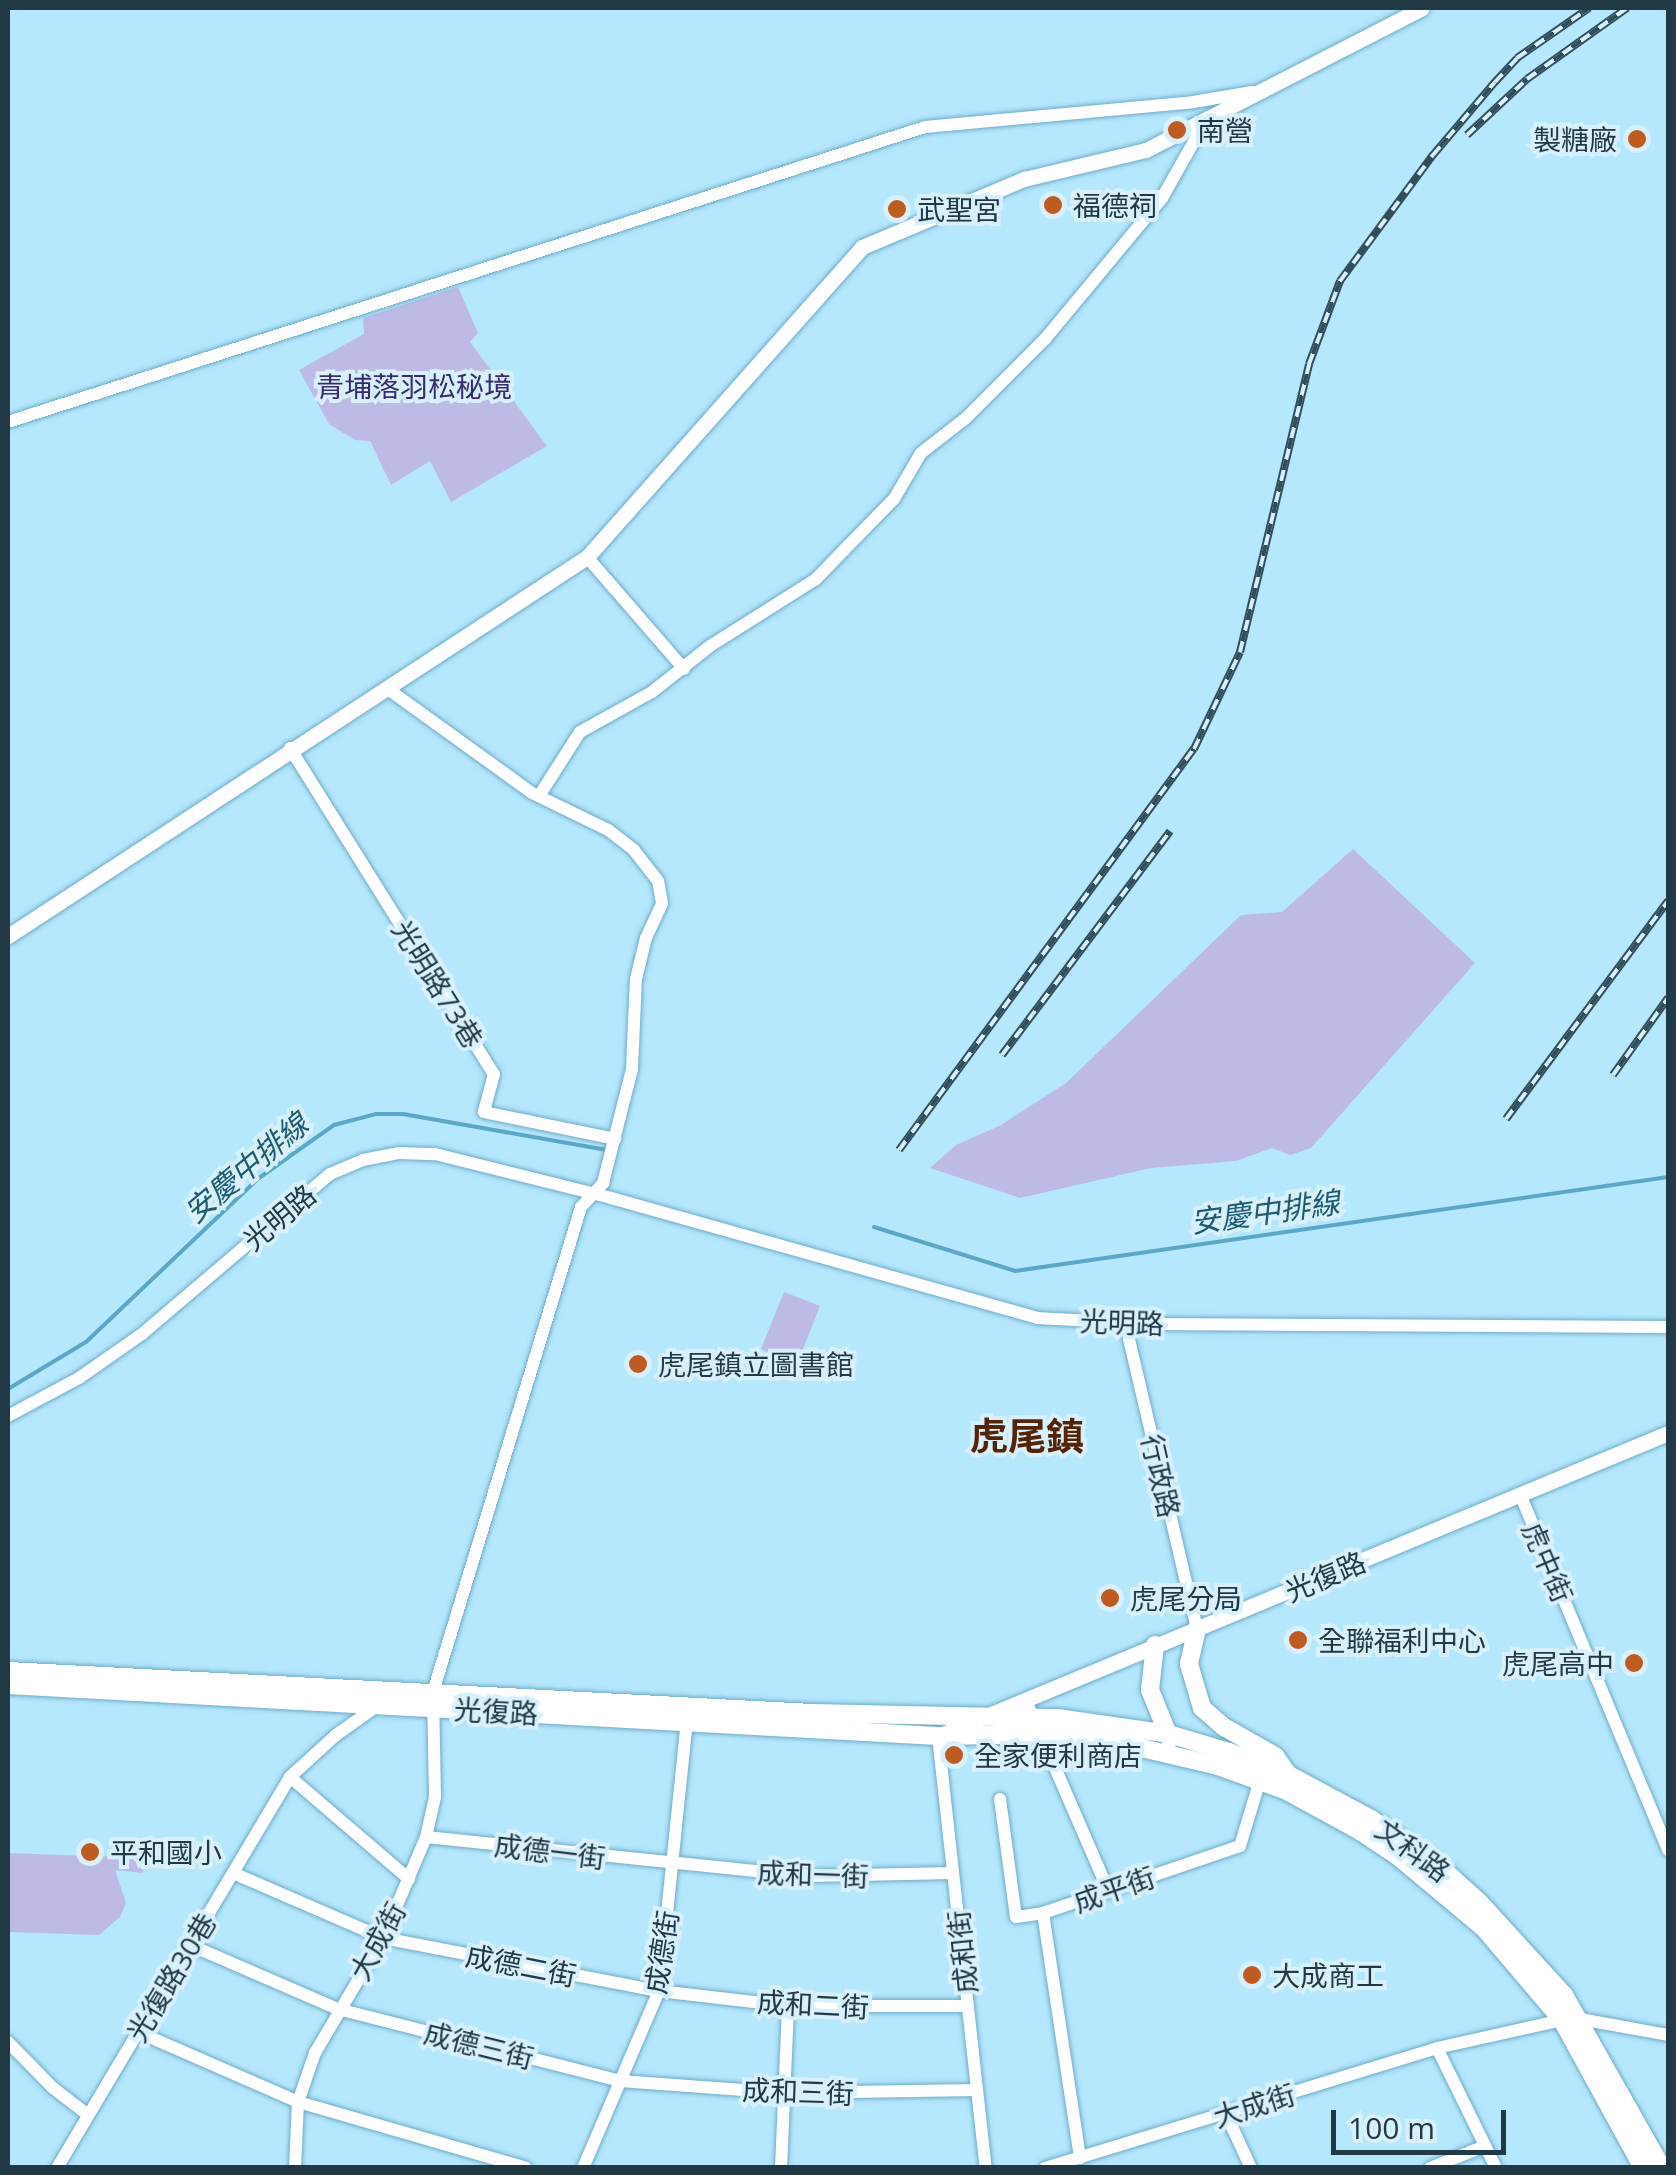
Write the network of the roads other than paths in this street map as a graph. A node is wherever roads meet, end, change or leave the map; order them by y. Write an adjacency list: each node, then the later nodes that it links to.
1 (1422, 8): 2 (street)
2 (1266, 89): 3 (street); 4 (street)
3 (1205, 122): 5 (street); 6 (street)
4 (8, 422)
5 (587, 557): 6 (street); 7 (street)
6 (684, 669): 9 (street)
7 (388, 689): 8 (street); 9 (street)
8 (290, 748): 10 (street); 11 (street, 光明路73巷)
9 (539, 796): 11 (street)
10 (8, 936)
11 (615, 1139): 12 (street)
12 (593, 1196): 13 (street, 光明路); 15 (street, 光明路); 22 (street)
13 (1130, 1323): 14 (street, 光明路); 18 (street, 行政路)
14 (1668, 1327)
15 (8, 1416)
16 (1668, 1433): 17 (street, 光復路)
17 (1520, 1494): 18 (street, 光復路); 35 (street, 虎中街)
18 (1196, 1629): 19 (street, 光復路); 30 (main road)
19 (1155, 1645): 24 (street, 光復路); 27 (main road)
20 (8, 1671): 22 (main road, 光復路)
21 (8, 1686): 23 (main road, 光復路)
22 (433, 1700): 23 (main road, 光復路); 25 (main road, 光復路); 26 (main road, 光復路); 34 (street, 大成街)
23 (377, 1706): 31 (street, 光復路30巷)
24 (1033, 1718): 25 (main road, 文科路); 27 (main road, 文科路); 28 (main road, 文科路); 29 (main road, 文科路); 40 (street)
25 (982, 1719): 28 (street, 光復路)
26 (686, 1722): 28 (main road, 光復路); 36 (street, 成德街)
27 (1168, 1734): 29 (main road); 30 (main road, 文科路)
28 (938, 1736): 38 (street, 成和街)
29 (1176, 1754): 32 (main road, 文科路)
30 (1287, 1774): 48 (main road, 文科路)
31 (290, 1777): 37 (street, 光復路30巷); 39 (street)
32 (1260, 1780): 40 (street, 成平街); 48 (main road, 文科路)
33 (1000, 1798): 41 (street)
34 (426, 1837): 36 (street, 成德一街); 39 (street, 大成街)
35 (1668, 1850)
36 (674, 1865): 38 (street, 成和一街); 44 (street, 成德街)
37 (233, 1873): 42 (street, 成德二街); 43 (street, 光復路30巷)
38 (953, 1873): 46 (street, 成和街)
39 (409, 1879): 42 (street, 大成街)
40 (1109, 1892): 41 (street, 成平街)
41 (1043, 1913): 60 (street, 成平街)
42 (382, 1938): 44 (street, 成德二街); 47 (street, 大成街)
43 (190, 1944): 47 (street, 成德三街); 49 (street, 光復路30巷)
44 (658, 1990): 45 (street, 成和二街); 53 (street, 成德街)
45 (788, 2006): 46 (street, 成和二街); 55 (street)
46 (968, 2006): 54 (street, 成和街)
47 (338, 2009): 53 (street, 成德三街); 56 (street, 大成街)
48 (1571, 2019): 50 (street); 52 (street, 大成街); 71 (main road, 文科路); 72 (main road, 文科路)
49 (138, 2032): 56 (street); 58 (street, 光復路30巷)
50 (1668, 2035)
51 (8, 2042): 58 (street)
52 (1437, 2048): 57 (street, 大成街); 59 (street)
53 (620, 2081): 55 (street, 成和三街); 64 (street, 成德街)
54 (977, 2090): 55 (street, 成和三街); 66 (street, 成和街)
55 (784, 2093): 65 (street)
56 (298, 2102): 62 (street, 大成街); 63 (street)
57 (1226, 2114): 60 (street, 大成街); 68 (street)
58 (88, 2115): 61 (street, 光復路30巷)
59 (1485, 2146): 69 (street); 70 (street)
60 (1080, 2158): 67 (street, 大成街)
61 (57, 2168)
62 (295, 2168)
63 (526, 2168)
64 (583, 2168)
65 (780, 2168)
66 (986, 2168)
67 (1045, 2168)
68 (1251, 2168)
69 (1430, 2168)
70 (1496, 2168)
71 (1643, 2168)
72 (1662, 2168)

